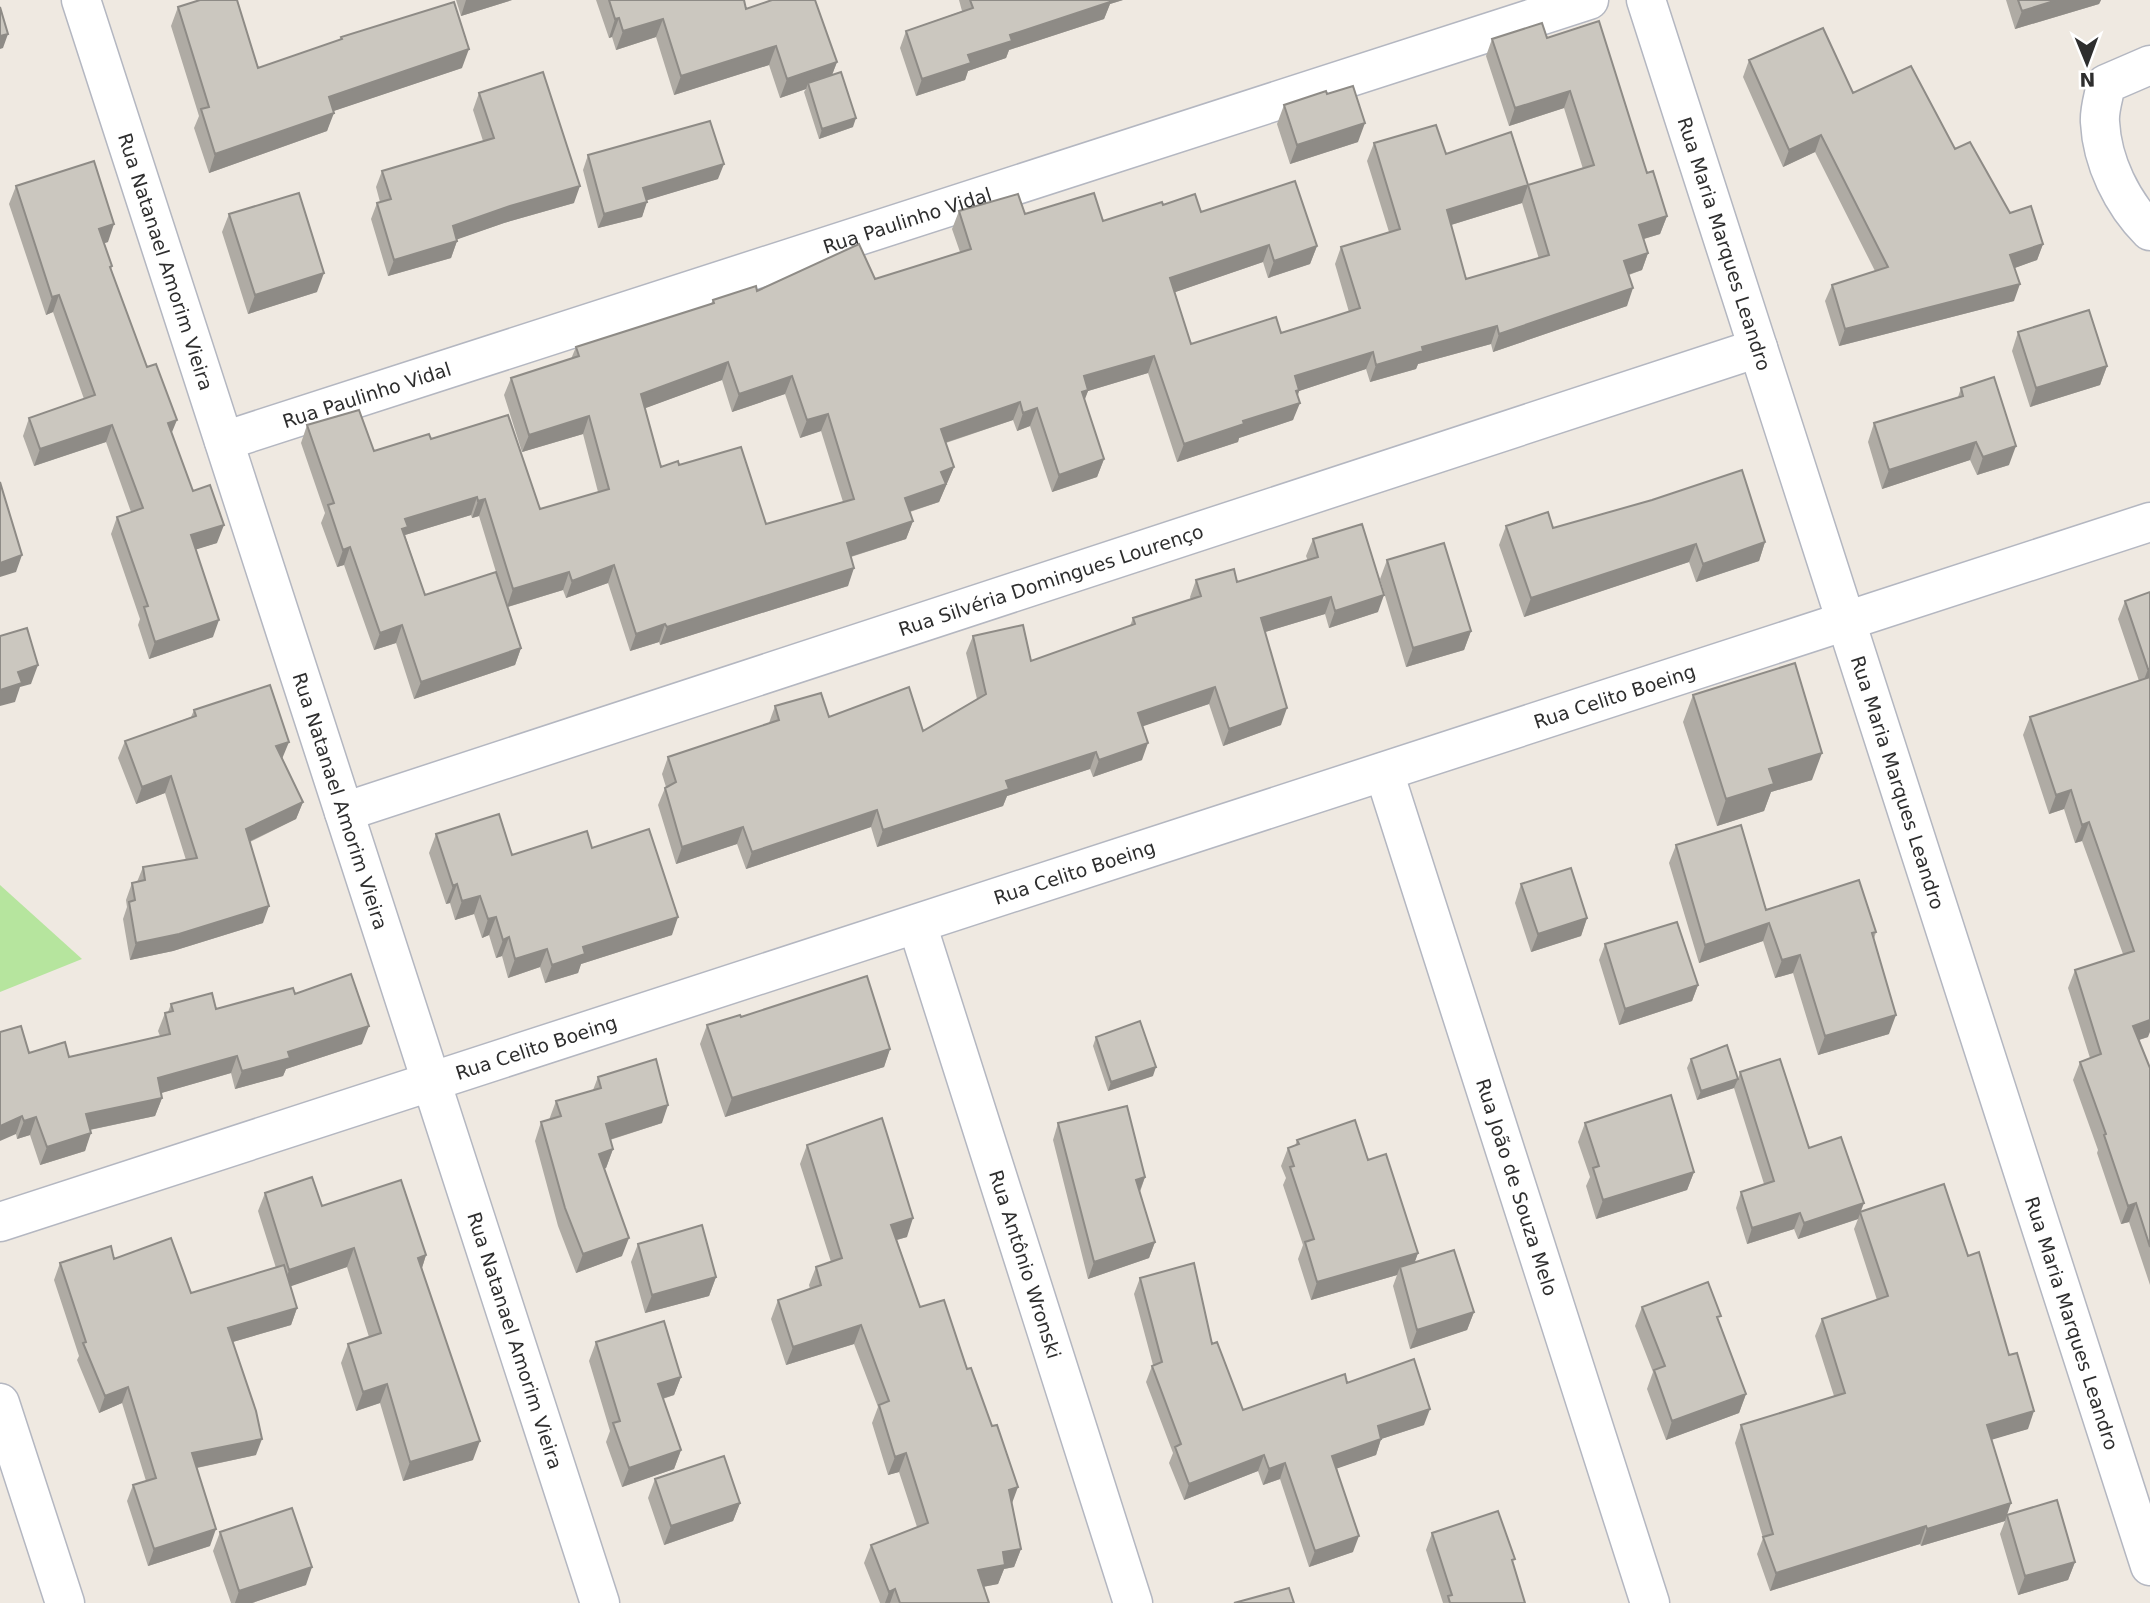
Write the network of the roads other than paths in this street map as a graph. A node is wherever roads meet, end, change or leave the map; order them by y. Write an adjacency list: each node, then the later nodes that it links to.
1 (81, 0): 7 (street, Rua Natanael Amorim Vieira)
2 (1589, 0): 7 (street, Rua Paulinho Vidal)
3 (1646, 0): 6 (street, Rua Maria Marques Leandro)
4 (2150, 65): 5 (street)
5 (2150, 231)
6 (1758, 348): 9 (street, Rua Maria Marques Leandro); 11 (street, Rua Silvéria Domingues Lourenço)
7 (224, 441): 11 (street, Rua Natanael Amorim Vieira)
8 (2150, 522): 9 (street, Rua Celito Boeing)
9 (1846, 621): 10 (street, Rua Celito Boeing); 16 (street, Rua Maria Marques Leandro)
10 (1384, 772): 12 (street, Rua Celito Boeing); 20 (street, Rua João de Souza Melo)
11 (344, 812): 13 (street, Rua Natanael Amorim Vieira)
12 (917, 924): 13 (street, Rua Celito Boeing); 19 (street, Rua Antônio Wronski)
13 (431, 1082): 14 (street, Rua Celito Boeing); 18 (street, Rua Natanael Amorim Vieira)
14 (0, 1222)
15 (0, 1403): 17 (street)
16 (2150, 1566)
17 (65, 1603)
18 (600, 1603)
19 (1133, 1603)
20 (1650, 1603)

